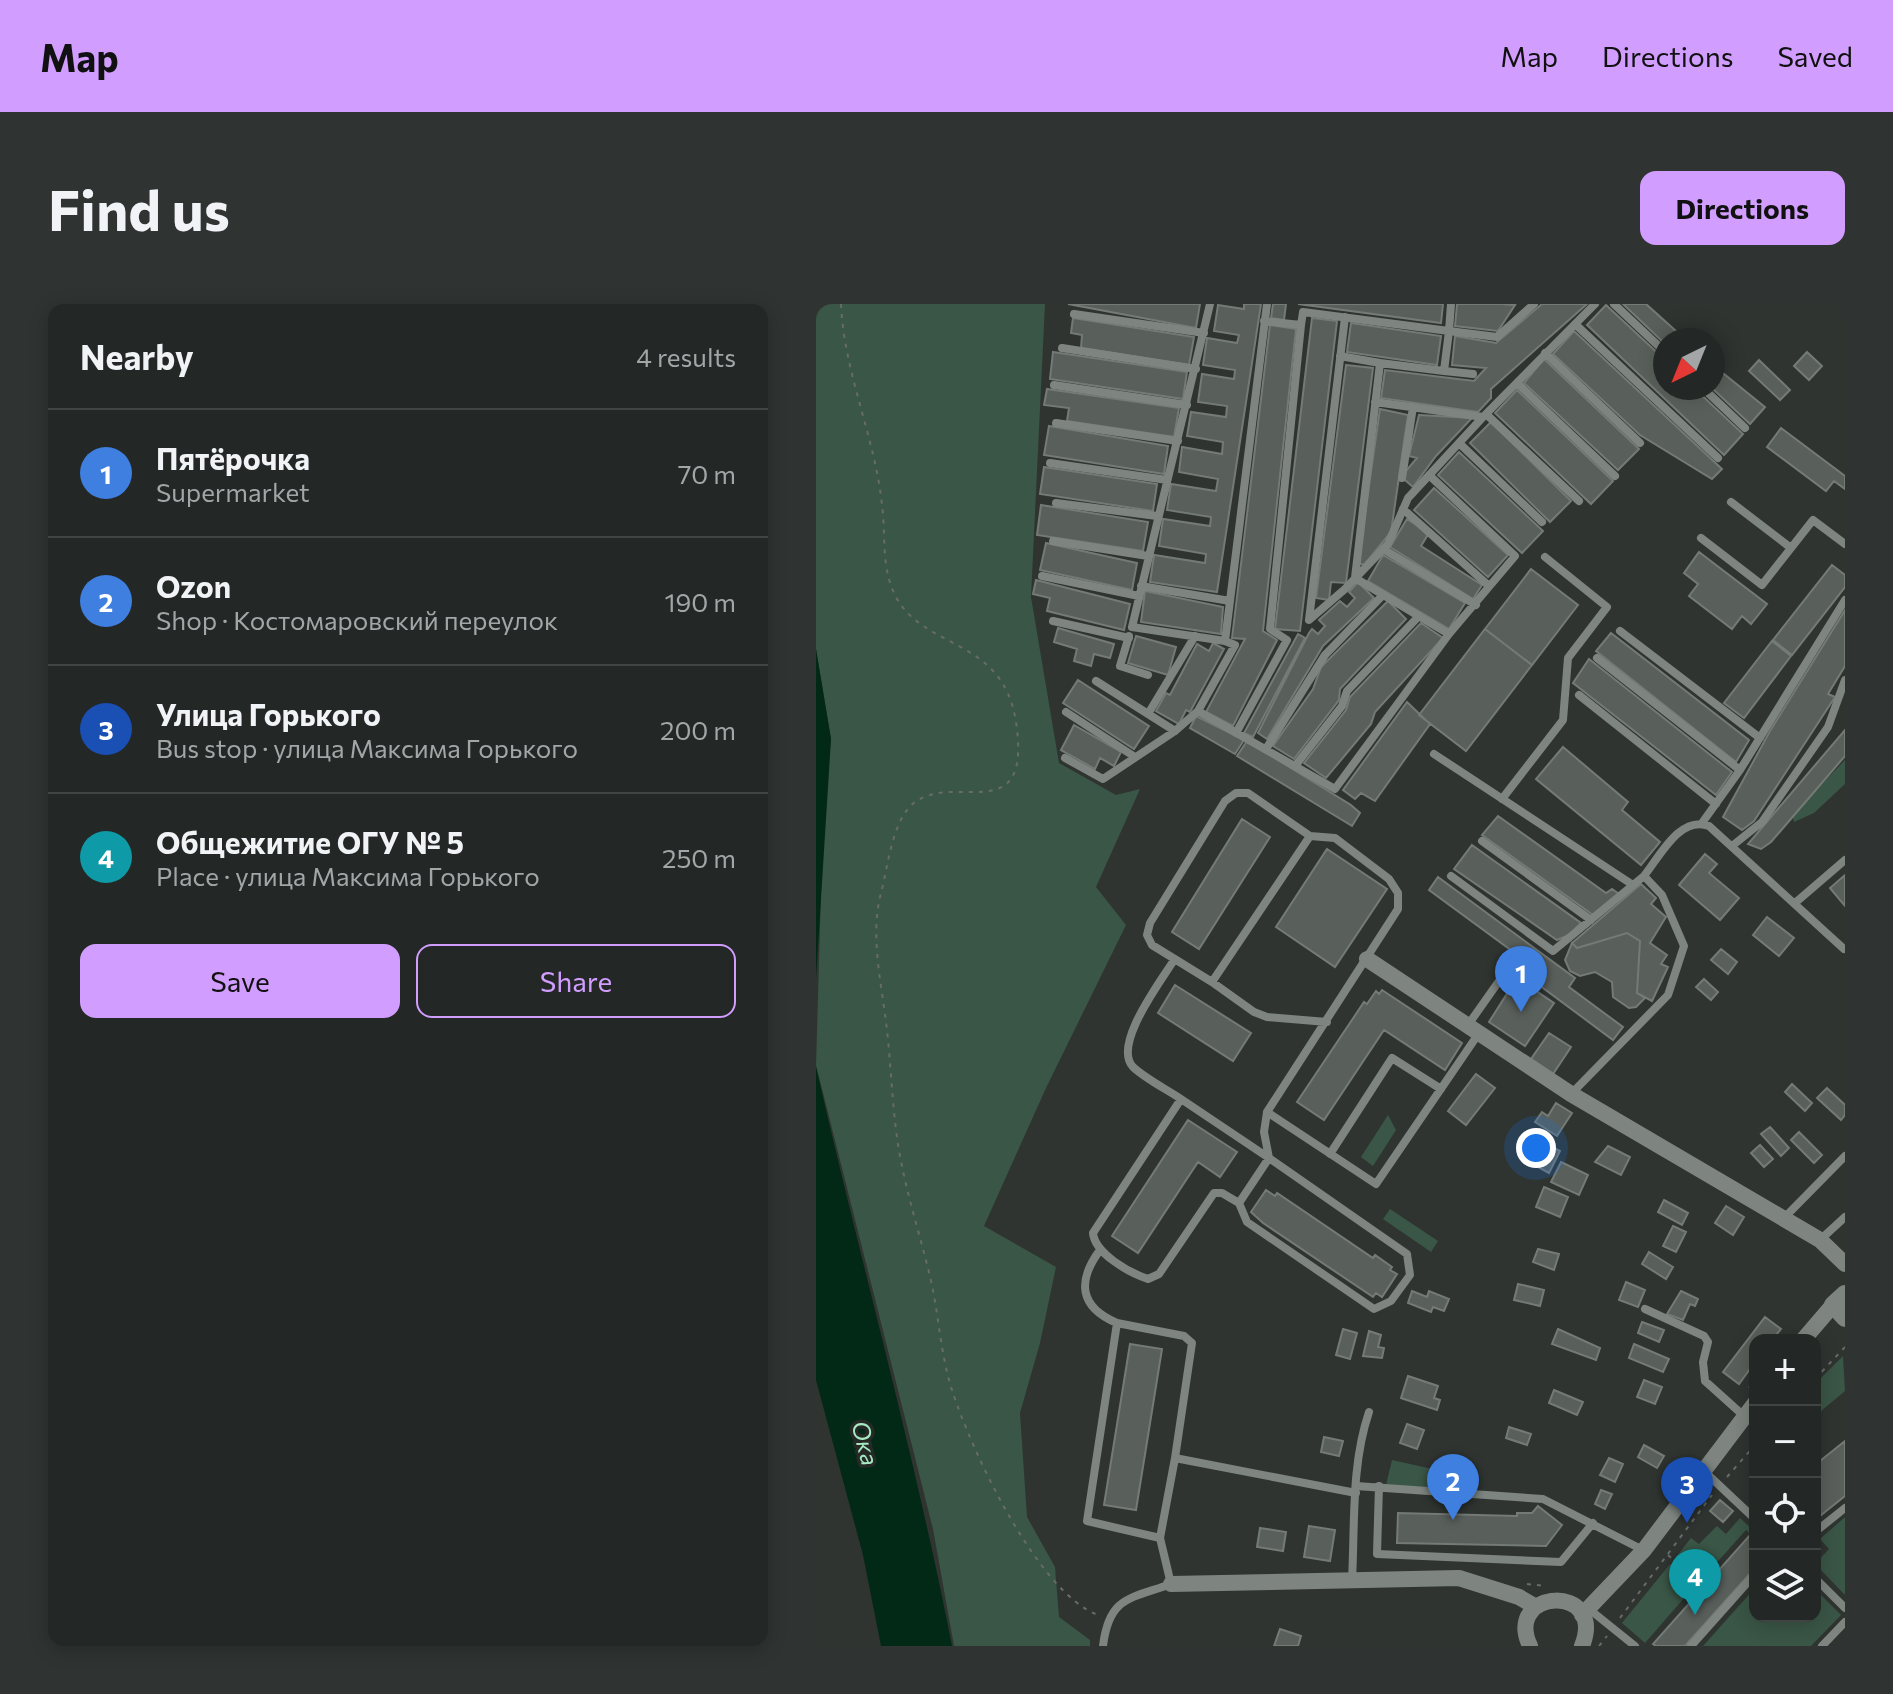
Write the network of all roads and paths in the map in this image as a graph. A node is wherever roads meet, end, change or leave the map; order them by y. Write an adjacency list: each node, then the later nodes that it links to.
1 (841, 304): 150 (path)
2 (1210, 304): 14 (lane)
3 (1267, 304): 10 (lane)
4 (1451, 304): 13 (lane)
5 (1534, 304): 13 (lane)
6 (1595, 304): 11 (lane)
7 (1614, 304): 15 (lane)
8 (1074, 314): 14 (lane)
9 (1345, 317): 12 (lane); 13 (lane); 18 (lane)
10 (1264, 321): 12 (lane); 61 (lane)
11 (1575, 324): 17 (lane); 35 (lane)
12 (1301, 325): 80 (lane)
13 (1449, 331): 21 (lane)
14 (1204, 333): 20 (lane)
15 (1653, 341)
16 (1062, 348): 20 (lane)
17 (1545, 353): 23 (lane); 34 (lane)
18 (1340, 356): 19 (lane); 55 (lane)
19 (1380, 363): 21 (lane); 26 (lane)
20 (1196, 369): 27 (lane)
21 (1444, 371): 22 (lane)
22 (1473, 374)
23 (1517, 383): 29 (lane); 38 (lane)
24 (1054, 385): 27 (lane)
25 (1716, 400): 31 (lane)
26 (1375, 402): 28 (lane); 55 (lane)
27 (1187, 405): 32 (lane)
28 (1413, 407): 29 (lane); 39 (lane)
29 (1485, 415): 33 (lane); 41 (lane)
30 (1056, 423): 32 (lane)
31 (1745, 428)
32 (1178, 441): 40 (lane)
33 (1459, 443): 37 (lane); 46 (lane)
34 (1640, 443)
35 (1718, 458)
36 (1050, 463): 40 (lane)
37 (1429, 475): 44 (lane); 57 (lane)
38 (1615, 476)
39 (1402, 478)
40 (1167, 480): 45 (lane)
41 (1579, 501)
42 (1731, 502): 50 (lane)
43 (1056, 503): 45 (lane)
44 (1403, 509): 51 (lane); 57 (lane)
45 (1157, 516): 52 (lane)
46 (1542, 522)
47 (1701, 538): 50 (lane)
48 (1053, 541): 52 (lane)
49 (1845, 544): 50 (lane)
50 (1791, 548)
51 (1383, 549): 55 (lane); 62 (lane)
52 (1148, 556): 56 (lane)
53 (1545, 557): 88 (lane)
54 (1042, 576): 59 (lane)
55 (1355, 578): 58 (lane)
56 (1141, 586): 59 (lane); 61 (lane)
57 (1489, 586): 62 (lane)
58 (1383, 595): 63 (lane); 82 (lane)
59 (1139, 596): 65 (lane)
60 (1845, 600): 81 (lane)
61 (1230, 601): 70 (lane)
62 (1476, 605): 67 (lane)
63 (1419, 616): 67 (lane); 86 (lane)
64 (1053, 621): 69 (lane)
65 (1132, 627): 68 (lane); 69 (lane)
66 (1620, 631): 81 (lane)
67 (1449, 634): 86 (lane)
68 (1195, 636): 70 (lane); 78 (lane)
69 (1129, 638): 72 (lane)
70 (1225, 641): 76 (lane)
71 (1597, 658): 87 (lane)
72 (1148, 675)
73 (1845, 680): 93 (lane)
74 (1096, 681): 78 (lane)
75 (1579, 695): 89 (lane)
76 (1198, 711): 79 (lane); 80 (lane)
77 (1066, 712): 84 (lane)
78 (1148, 714): 79 (lane)
79 (1175, 731): 84 (lane)
80 (1236, 733): 82 (lane)
81 (1760, 738): 87 (lane)
82 (1266, 749): 86 (lane)
83 (1434, 754): 88 (lane)
84 (1135, 757): 85 (lane)
85 (1065, 758)
86 (1295, 766)
87 (1740, 770): 89 (lane)
88 (1502, 799): 97 (lane)
89 (1716, 804): 90 (lane)
90 (1702, 823): 93 (lane); 96 (lane)
91 (1310, 836): 101 (lane); 102 (lane); 104 (lane)
92 (1482, 841): 99 (lane)
93 (1732, 846): 98 (lane)
94 (1845, 860): 98 (lane)
95 (1451, 876): 99 (lane)
96 (1644, 876): 97 (lane); 108 (lane)
97 (1633, 885): 99 (lane)
98 (1795, 903): 100 (lane)
99 (1591, 920)
100 (1844, 949)
101 (1367, 959): 105 (lane); 106 (street)
102 (1174, 960): 104 (lane); 109 (lane)
103 (1504, 974): 106 (lane)
104 (1212, 982): 105 (lane)
105 (1327, 1022): 110 (lane)
106 (1474, 1028): 107 (lane); 108 (street)
107 (1441, 1089): 111 (lane); 111 (lane)
108 (1571, 1094): 116 (street)
109 (1181, 1099): 113 (lane); 118 (lane)
110 (1267, 1112): 111 (lane); 113 (lane)
111 (1330, 1154)
112 (1845, 1156): 116 (lane)
113 (1269, 1158): 114 (lane); 114 (lane)
114 (1239, 1203): 118 (lane)
115 (1845, 1217): 117 (lane)
116 (1783, 1218): 117 (street)
117 (1820, 1240): 119 (street)
118 (1100, 1250): 122 (lane)
119 (1845, 1264)
120 (1841, 1306): 123 (street)
121 (1645, 1309): 126 (lane)
122 (1117, 1323): 130 (lane); 139 (lane)
123 (1810, 1334)
124 (1844, 1350): 125 (path)
125 (1821, 1373)
126 (1749, 1409)
127 (1749, 1411): 131 (street)
128 (1369, 1412): 134 (lane)
129 (1749, 1452): 132 (path)
130 (1175, 1458): 134 (lane); 139 (lane)
131 (1704, 1471): 132 (lane); 140 (street)
132 (1720, 1485): 136 (lane); 141 (path)
133 (1379, 1486): 134 (lane); 137 (lane); 137 (lane)
134 (1356, 1490): 142 (lane)
135 (1845, 1508): 138 (lane)
136 (1749, 1513)
137 (1593, 1523): 140 (lane)
138 (1821, 1527)
139 (1160, 1538): 144 (lane)
140 (1644, 1550): 149 (street)
141 (1667, 1555): 146 (path); 152 (path)
142 (1352, 1581): 144 (street); 147 (street)
143 (1749, 1581): 158 (lane)
144 (1171, 1584): 150 (lane)
145 (1821, 1584): 148 (lane)
146 (1704, 1587)
147 (1536, 1607): 149 (street); 153 (street)
148 (1845, 1608)
149 (1586, 1612): 152 (lane); 155 (street)
150 (1106, 1618): 154 (lane)
151 (1845, 1622): 159 (lane)
152 (1613, 1628): 156 (path); 157 (lane)
153 (1528, 1645)
154 (1103, 1646)
155 (1582, 1646)
156 (1599, 1646)
157 (1635, 1646)
158 (1691, 1646)
159 (1822, 1646)

